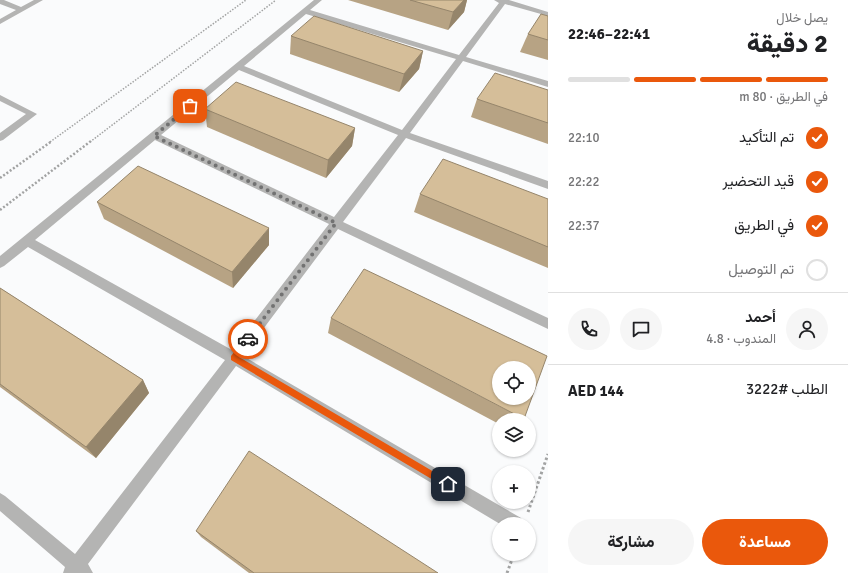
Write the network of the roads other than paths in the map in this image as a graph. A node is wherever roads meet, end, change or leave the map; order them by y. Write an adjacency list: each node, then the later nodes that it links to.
1 (39, 0): 5 (lane)
2 (318, 0): 6 (lane)
3 (0, 1): 5 (lane)
4 (502, 1): 7 (lane); 9 (lane)
5 (22, 10): 8 (lane)
6 (304, 11): 9 (lane); 10 (lane)
7 (548, 14)
8 (0, 22)
9 (461, 58): 11 (lane); 13 (lane)
10 (238, 66): 13 (lane); 14 (lane)
11 (548, 84)
12 (0, 98): 15 (lane)
13 (404, 134): 16 (lane); 17 (lane)
14 (154, 136): 17 (lane); 18 (lane)
15 (0, 138)
16 (548, 185)
17 (336, 223): 20 (lane); 21 (lane)
18 (27, 241): 19 (lane); 21 (lane)
19 (0, 263)
20 (548, 324)
21 (234, 358): 23 (lane); 24 (lane)
22 (0, 501): 24 (lane)
23 (502, 517)
24 (78, 571)

